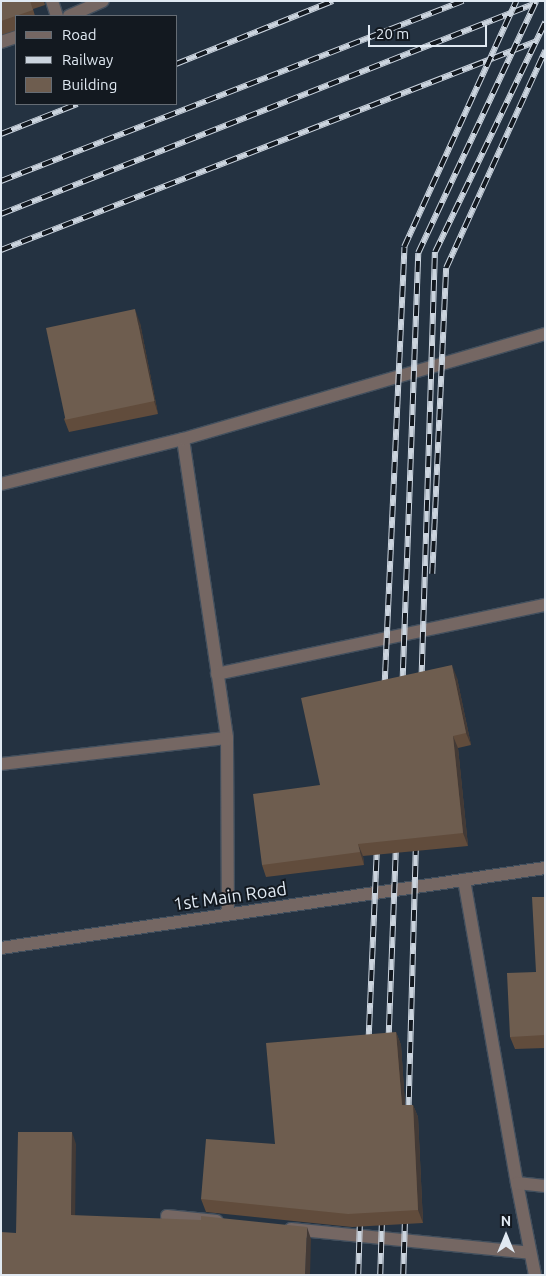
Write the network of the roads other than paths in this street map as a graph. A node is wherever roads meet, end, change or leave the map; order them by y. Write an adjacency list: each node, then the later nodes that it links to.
1 (52, 1): 3 (street)
2 (103, 1): 4 (street)
3 (57, 15)
4 (71, 15)
5 (15, 37): 6 (street)
6 (1, 42)
7 (545, 334): 8 (street)
8 (183, 440): 9 (street); 11 (street)
9 (1, 484)
10 (545, 604): 11 (street)
11 (217, 674): 12 (street)
12 (227, 738): 13 (street); 16 (street)
13 (1, 764)
14 (545, 868): 15 (street, 1st Main Road)
15 (464, 880): 16 (street, 1st Main Road); 18 (street)
16 (228, 913): 17 (street, 1st Main Road)
17 (1, 948)
18 (517, 1183): 19 (street); 23 (street)
19 (545, 1186)
20 (167, 1216): 21 (street)
21 (226, 1222)
22 (275, 1227): 23 (street)
23 (530, 1252): 24 (street)
24 (534, 1275)

